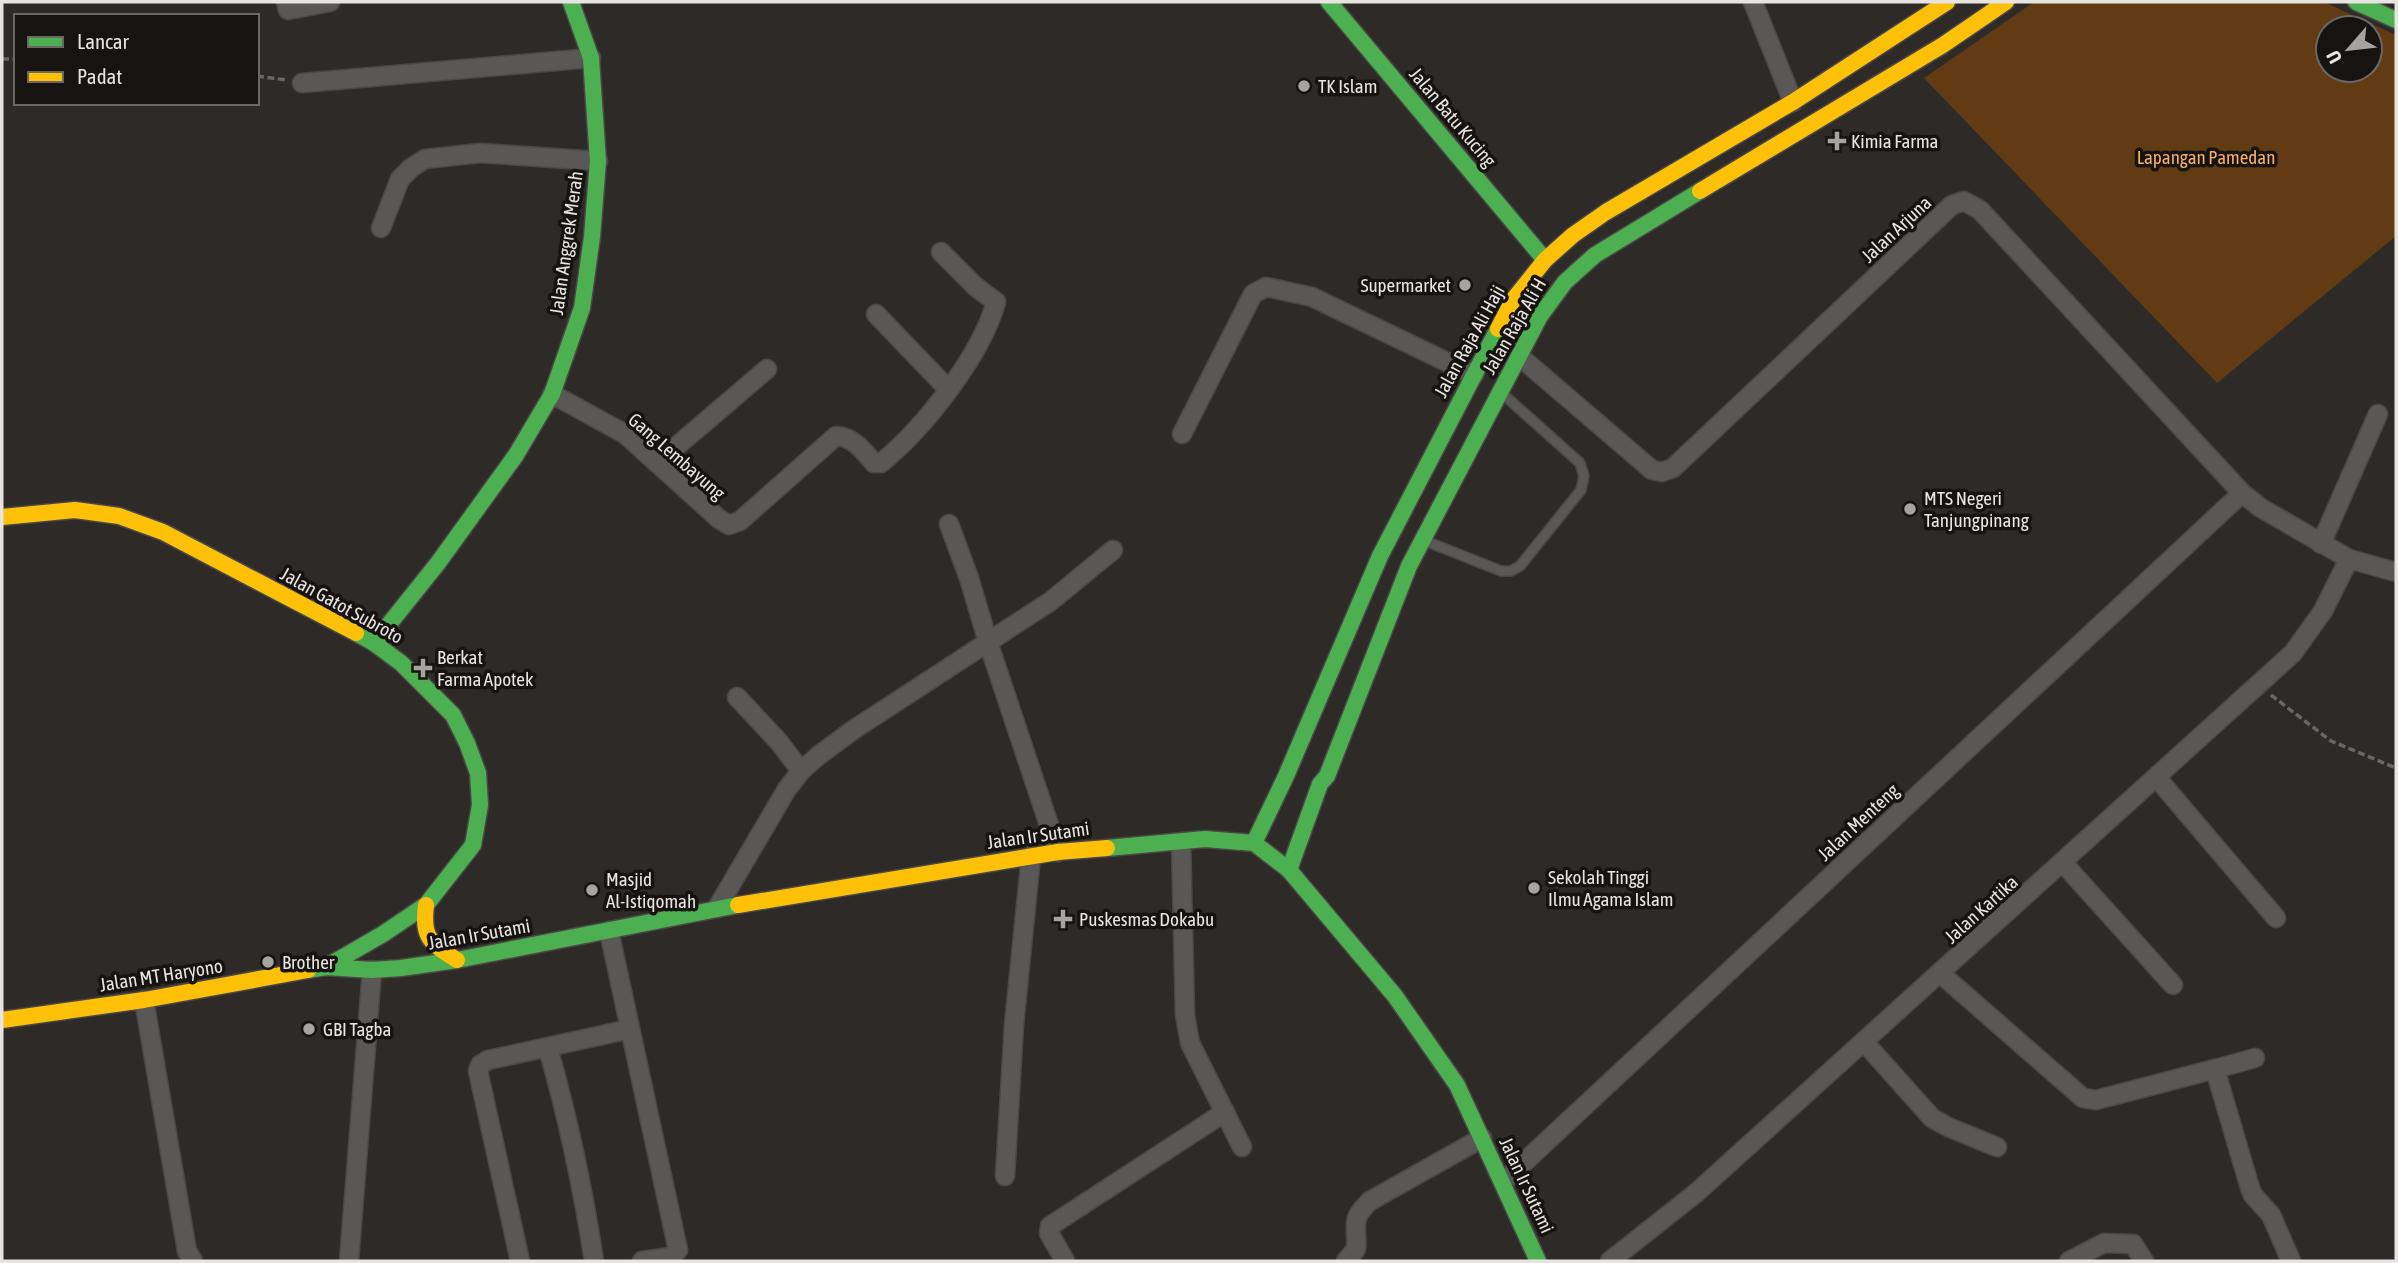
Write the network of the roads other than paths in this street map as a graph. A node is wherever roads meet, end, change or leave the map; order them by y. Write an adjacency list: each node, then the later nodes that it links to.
1 (286, 2): 2 (street)
2 (330, 2)
3 (1329, 2): 18 (main road, Jalan Batu Kucing)
4 (1753, 2): 12 (street)
5 (1947, 2): 12 (main road, Jalan Raja Ali Haji)
6 (2006, 2): 17 (main road, Jalan Raja Ali H)
7 (2356, 2): 9 (main road)
8 (574, 4): 10 (main road, Jalan Anggrek Merah)
9 (2396, 20)
10 (591, 58): 11 (street); 13 (main road, Jalan Anggrek Merah)
11 (302, 83)
12 (1793, 102): 15 (main road, Jalan Raja Ali Haji)
13 (598, 161): 14 (street); 25 (main road, Jalan Anggrek Merah)
14 (381, 228)
15 (1573, 235): 17 (main road); 18 (main road, Jalan Raja Ali Haji)
16 (941, 252): 23 (street, Gang Lembayung)
17 (1595, 255): 20 (main road, Jalan Raja Ali H)
18 (1545, 260): 22 (main road, Jalan Raja Ali Haji)
19 (876, 314): 23 (street)
20 (1519, 356): 24 (main road, Jalan Raja Ali H); 29 (street, Jalan Arjuna)
21 (767, 369): 28 (street)
22 (1474, 375): 27 (street); 43 (main road, Jalan Raja Ali Haji)
23 (948, 389): 28 (street, Gang Lembayung)
24 (1500, 392): 32 (main road, Jalan Raja Ali H); 32 (lane)
25 (552, 394): 28 (street, Gang Lembayung); 38 (main road, Jalan Anggrek Merah)
26 (2378, 414): 33 (street)
27 (1182, 434)
28 (657, 463)
29 (2242, 494): 33 (street, Jalan Arjuna); 69 (street, Jalan Menteng)
30 (2, 517): 38 (main road, Jalan Gatot Subroto)
31 (949, 524): 37 (street)
32 (1423, 540): 47 (main road, Jalan Raja Ali H)
33 (2321, 544): 35 (street, Jalan Arjuna)
34 (1113, 550): 37 (street)
35 (2348, 559): 36 (street, Jalan Arjuna); 41 (street, Jalan Kartika)
36 (2396, 572)
37 (988, 642): 40 (street); 44 (street)
38 (374, 643): 48 (main road, Jalan Gatot Subroto)
39 (737, 697): 40 (street)
40 (801, 771): 49 (street)
41 (2157, 778): 46 (street, Jalan Kartika); 50 (street)
42 (1181, 842): 43 (main road, Jalan Ir Sutami); 44 (main road, Jalan Ir Sutami); 64 (street)
43 (1254, 843): 47 (main road, Jalan Ir Sutami)
44 (1058, 852): 45 (main road, Jalan Ir Sutami)
45 (1031, 856): 49 (main road, Jalan Ir Sutami); 68 (street)
46 (2063, 863): 55 (street, Jalan Kartika); 56 (street)
47 (1289, 870): 65 (main road, Jalan Ir Sutami)
48 (426, 905): 52 (main road); 53 (main road, Jalan Gatot Subroto)
49 (717, 908): 51 (main road, Jalan Ir Sutami)
50 (2276, 918)
51 (609, 931): 52 (main road, Jalan Ir Sutami); 59 (street)
52 (457, 960): 54 (main road, Jalan Ir Sutami)
53 (326, 967): 54 (main road, Jalan Ir Sutami); 57 (main road, Jalan MT Haryono)
54 (372, 970): 71 (street)
55 (1941, 974): 60 (street, Jalan Kartika); 63 (street)
56 (2173, 985)
57 (144, 1000): 58 (main road, Jalan MT Haryono); 70 (street)
58 (2, 1020)
59 (630, 1029): 61 (street); 74 (street)
60 (1865, 1043): 67 (street); 78 (street, Jalan Kartika)
61 (548, 1048): 72 (street); 73 (street)
62 (2255, 1058): 63 (street)
63 (2215, 1069): 81 (street)
64 (1225, 1112): 66 (street); 75 (street)
65 (1482, 1138): 69 (main road, Jalan Ir Sutami); 76 (street)
66 (1242, 1147)
67 (1997, 1147)
68 (1005, 1175)
69 (1503, 1182): 77 (main road, Jalan Ir Sutami)
70 (193, 1261)
71 (349, 1261)
72 (520, 1261)
73 (594, 1261)
74 (642, 1261)
75 (1065, 1261)
76 (1346, 1261)
77 (1538, 1261)
78 (1610, 1261)
79 (2069, 1261): 80 (street)
80 (2144, 1261)
81 (2291, 1261)

